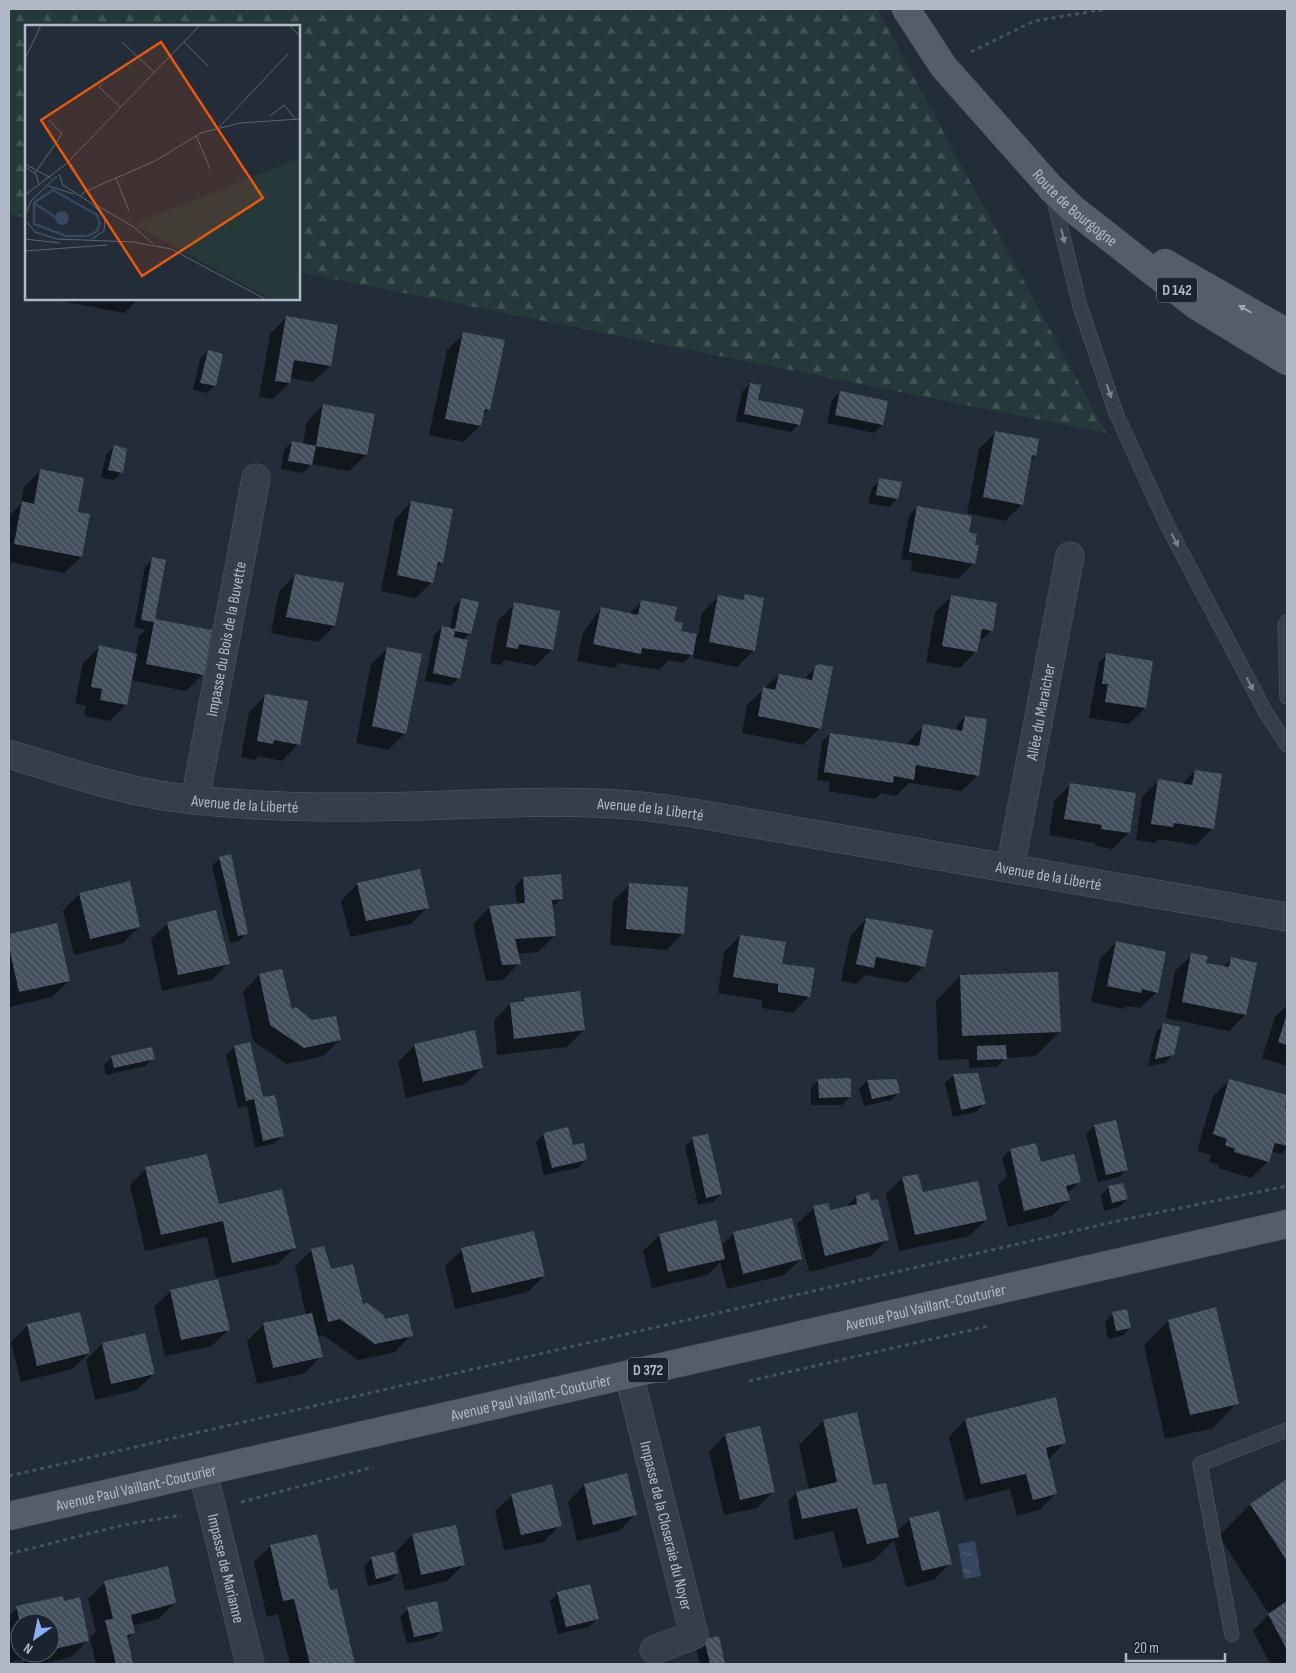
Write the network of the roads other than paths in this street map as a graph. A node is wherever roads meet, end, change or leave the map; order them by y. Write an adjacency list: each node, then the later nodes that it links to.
1 (906, 9): 2 (main road, Route de Bourgogne / D 142)
2 (1051, 188): 3 (main road, Route de Bourgogne / D 142); 10 (lane, one-way to 10)
3 (1073, 209): 4 (main road, one-way to 3); 5 (main road, Route de Bourgogne / D 142)
4 (1287, 333)
5 (1287, 361)
6 (256, 478): 12 (street, Impasse du Bois de la Buvette)
7 (1070, 556): 13 (street, Allée du Maraîcher)
8 (1287, 622): 9 (lane)
9 (1287, 697)
10 (1287, 745)
11 (9, 754): 12 (street, Avenue de la Liberté)
12 (195, 800): 13 (street, Avenue de la Liberté)
13 (1010, 868): 14 (street, Avenue de la Liberté)
14 (1287, 917)
15 (1287, 1224): 16 (main road, Avenue Paul Vaillant-Couturier / D 372)
16 (629, 1374): 18 (main road, Avenue Paul Vaillant-Couturier / D 372); 21 (street, Impasse de la Closeraie du Noyer)
17 (1287, 1430): 20 (lane)
18 (203, 1472): 19 (main road, Avenue Paul Vaillant-Couturier / D 372); 22 (street, Impasse de Marianne)
19 (9, 1516)
20 (1232, 1635)
21 (654, 1650)
22 (250, 1664)

